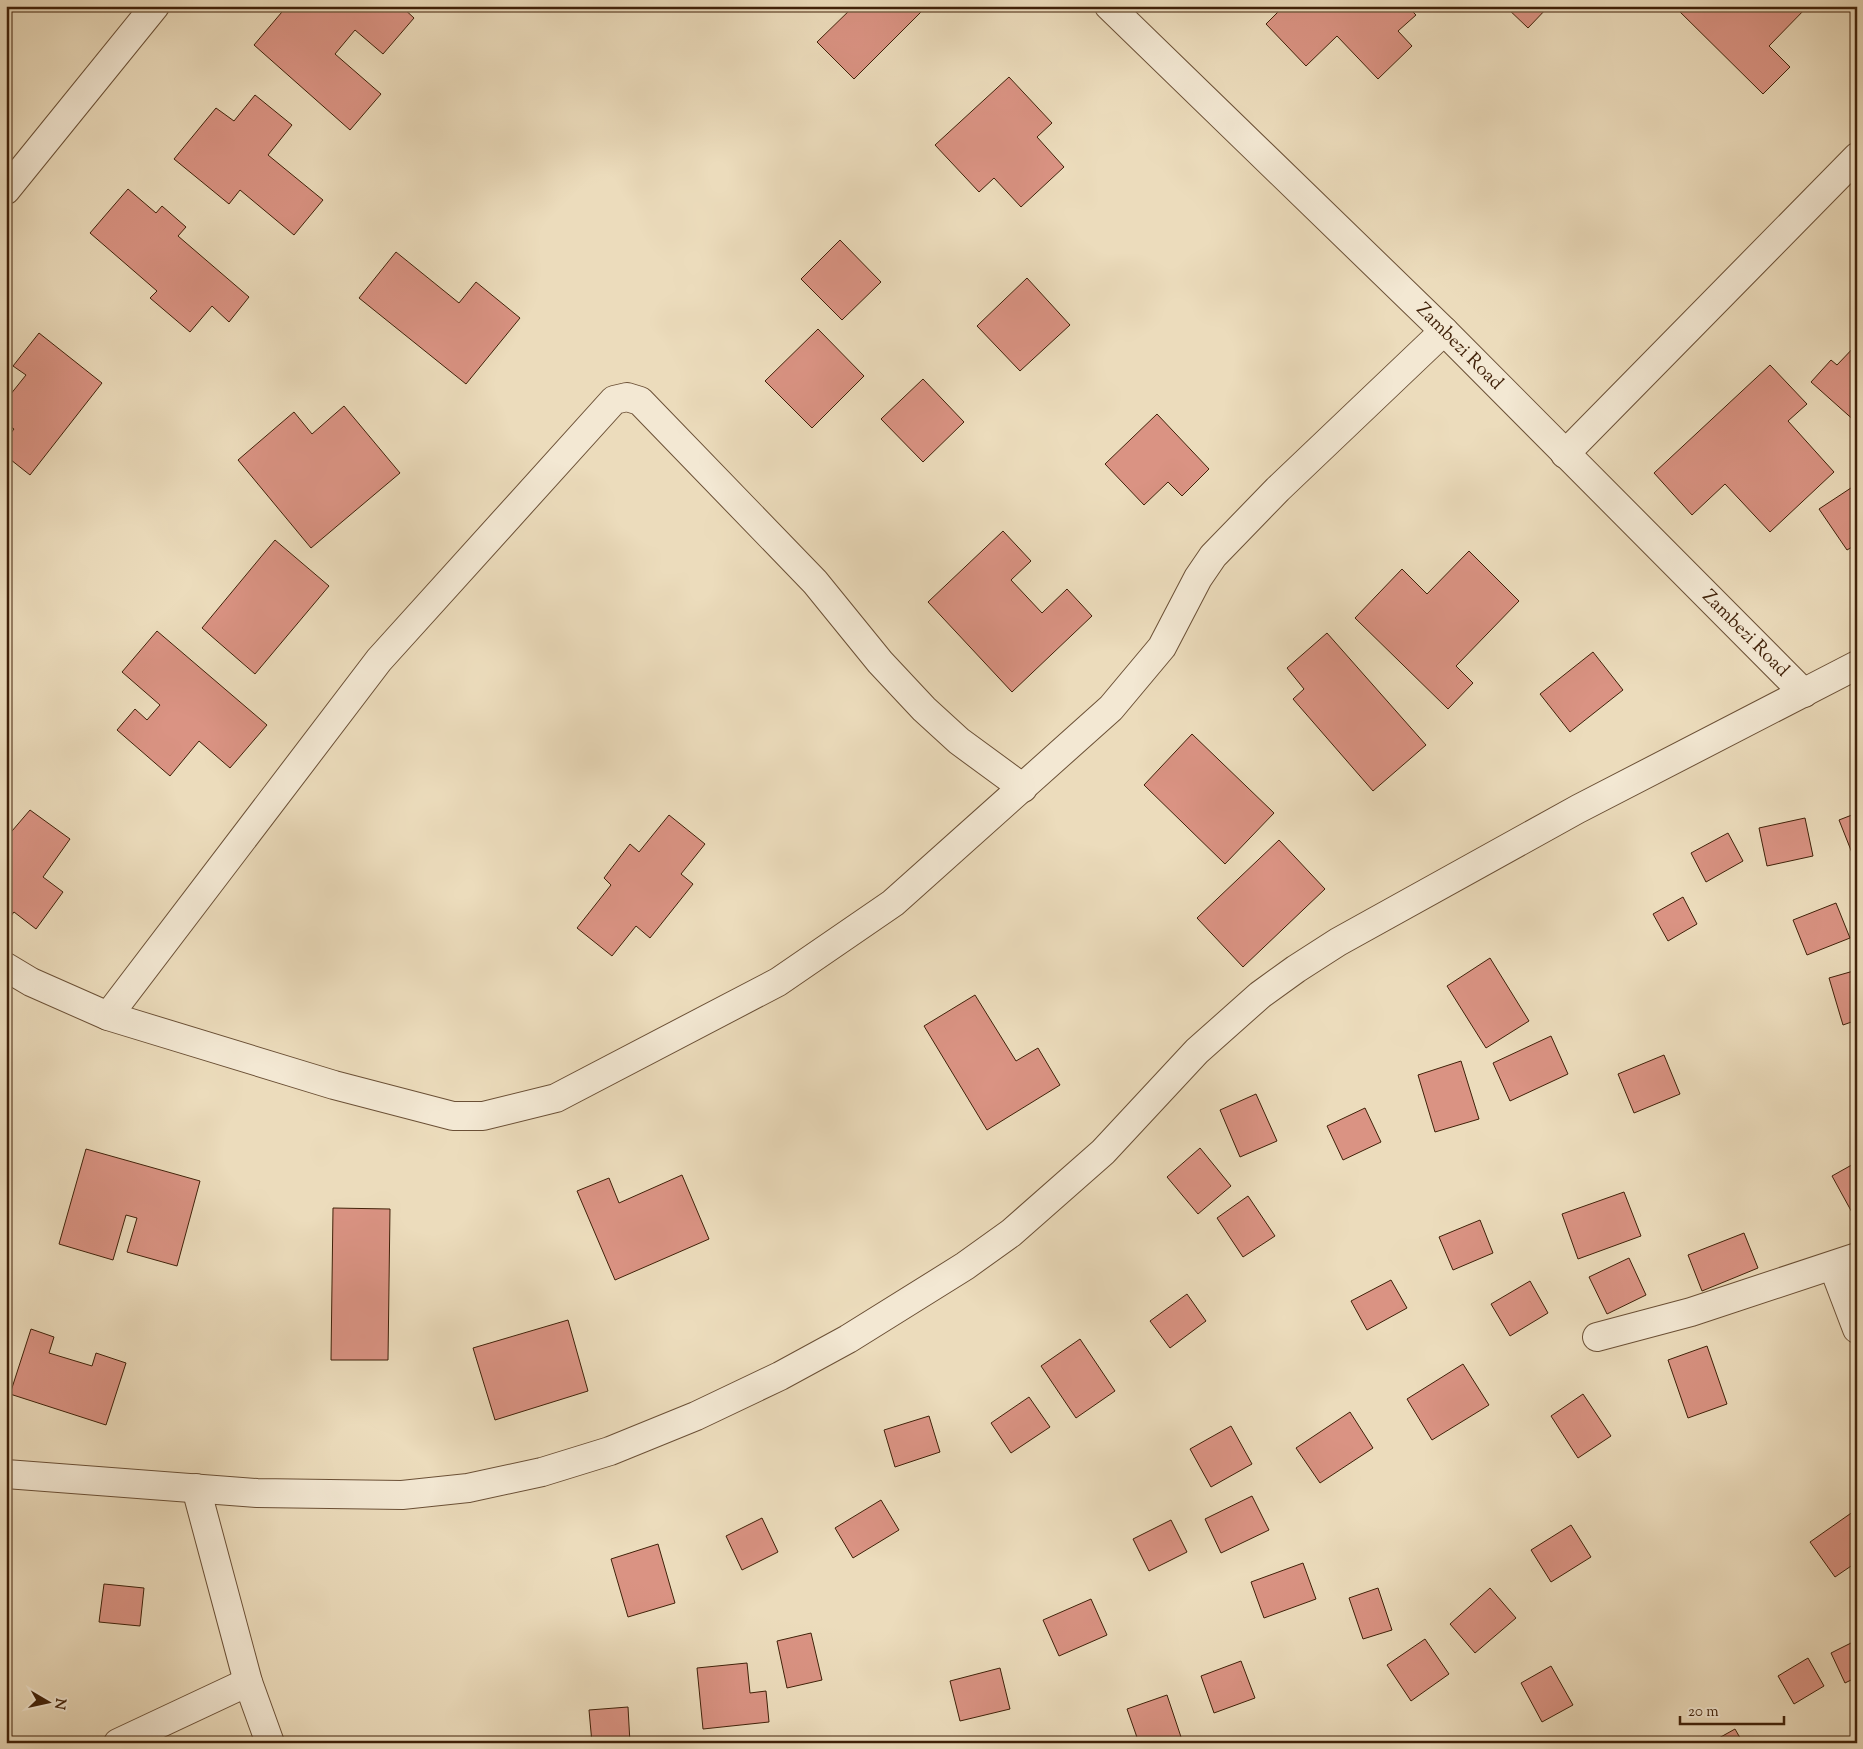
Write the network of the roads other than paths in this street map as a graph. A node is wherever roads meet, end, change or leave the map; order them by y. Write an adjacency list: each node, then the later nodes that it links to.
1 (155, 6): 4 (street)
2 (1119, 10): 5 (street, Zambezi Road)
3 (1857, 157): 6 (street)
4 (6, 190)
5 (1444, 331): 6 (street, Zambezi Road); 9 (street)
6 (1564, 454): 8 (street, Zambezi Road)
7 (1857, 665): 8 (street)
8 (1804, 693): 16 (street)
9 (1023, 788): 11 (street); 11 (street)
10 (6, 967): 11 (street)
11 (108, 1016)
12 (1845, 1261): 13 (street); 14 (street)
13 (1857, 1328)
14 (1597, 1337)
15 (6, 1474): 16 (street)
16 (196, 1488): 17 (street)
17 (248, 1682): 18 (street); 19 (street)
18 (118, 1743)
19 (270, 1743)

